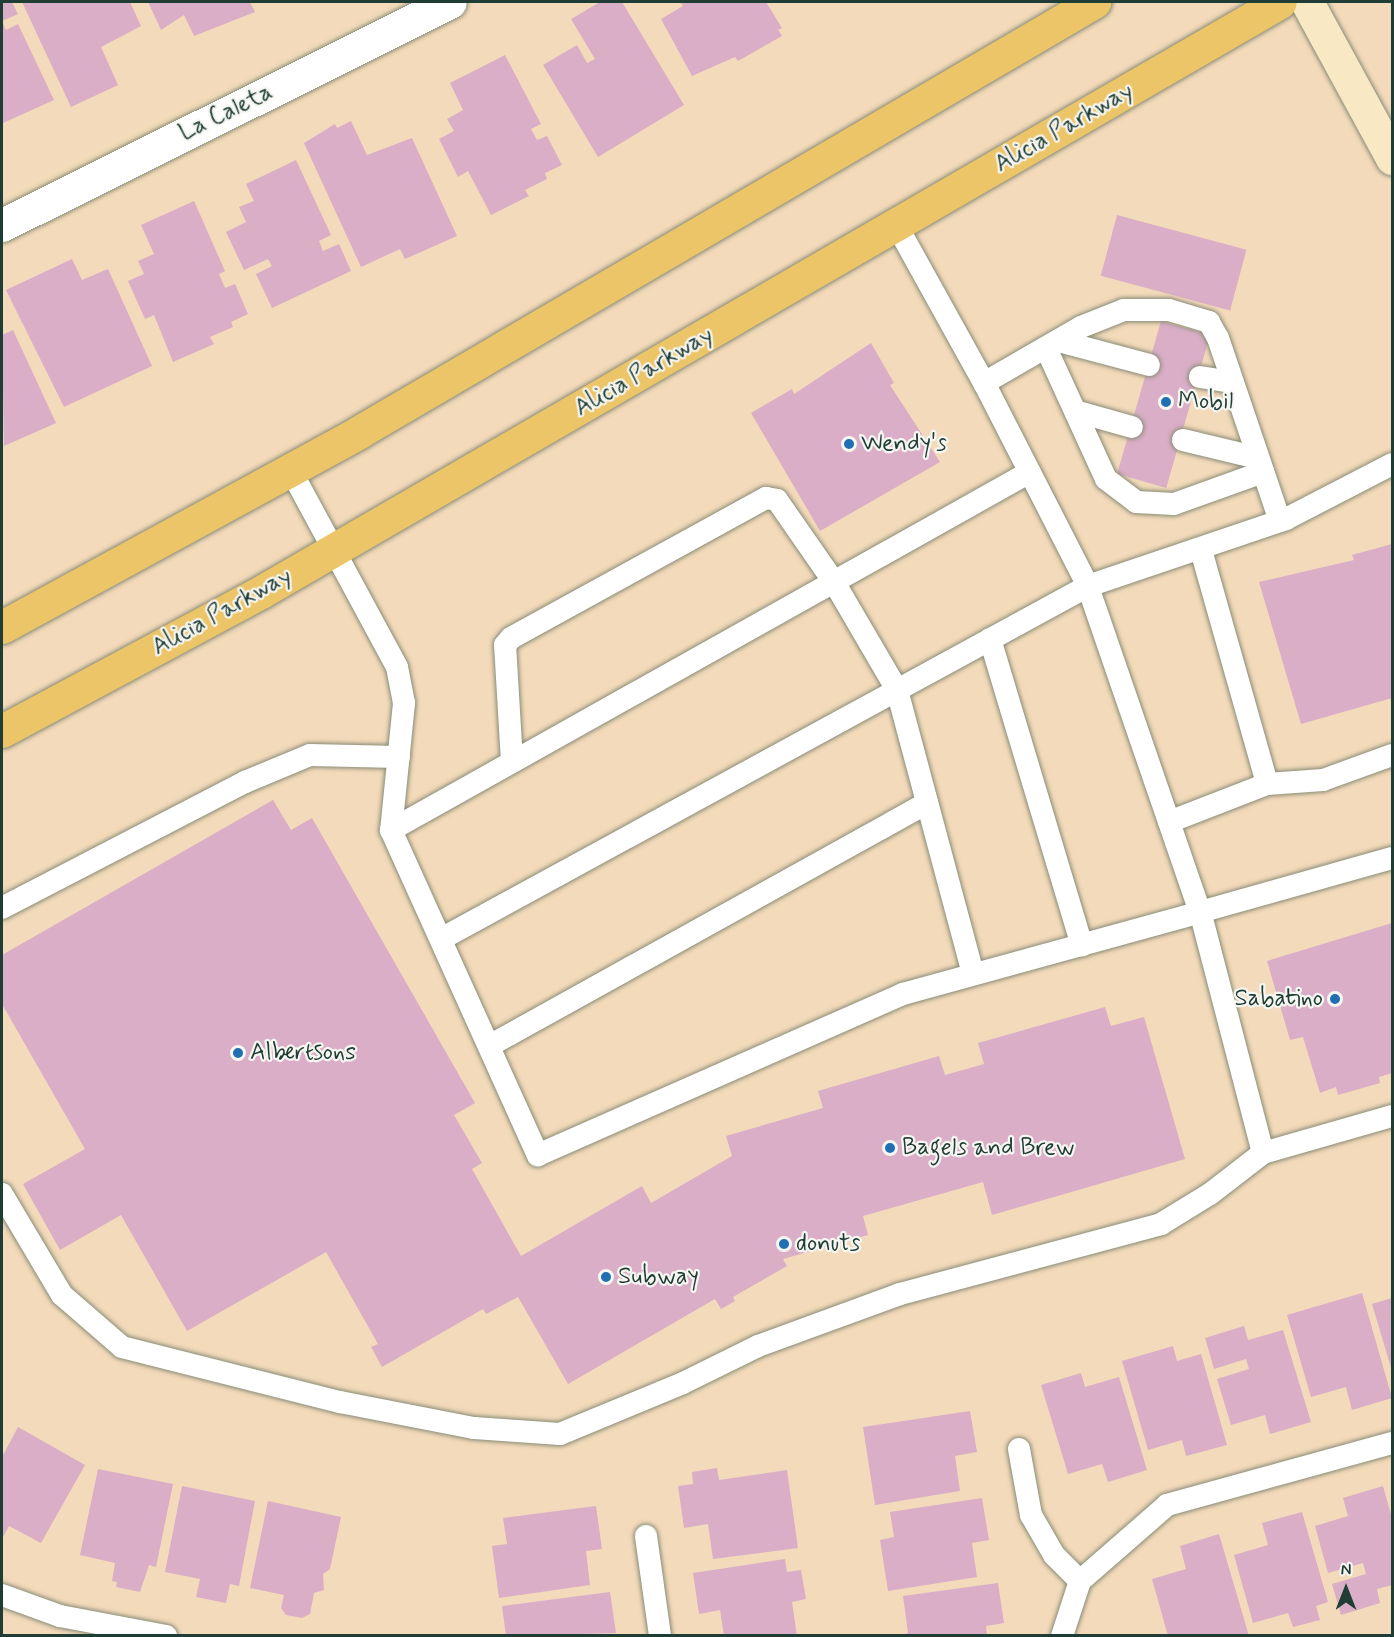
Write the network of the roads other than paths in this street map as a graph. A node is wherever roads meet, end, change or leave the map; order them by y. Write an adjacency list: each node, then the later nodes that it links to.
1 (450, 2): 6 (street, La Caleta)
2 (1094, 2): 18 (main road)
3 (1280, 2): 7 (main road, Alicia Parkway)
4 (1307, 2): 5 (main road)
5 (1392, 158)
6 (2, 225)
7 (897, 226): 12 (lane); 21 (main road, Alicia Parkway)
8 (1053, 344): 9 (lane); 11 (lane); 12 (lane); 13 (lane)
9 (1149, 365)
10 (1200, 377): 11 (lane)
11 (1233, 382): 17 (lane)
12 (984, 383): 19 (lane)
13 (1075, 411): 14 (lane); 17 (lane)
14 (1132, 427)
15 (1183, 440): 17 (lane)
16 (1392, 464): 20 (lane)
17 (1260, 465): 20 (lane)
18 (290, 469): 21 (lane); 25 (main road)
19 (1030, 472): 23 (lane); 24 (lane)
20 (1280, 521): 22 (lane)
21 (334, 550): 28 (main road, Alicia Parkway); 30 (lane)
22 (1201, 550): 24 (lane); 32 (lane)
23 (834, 582): 27 (lane); 31 (lane); 31 (lane)
24 (1088, 585): 26 (lane); 34 (lane)
25 (2, 627)
26 (990, 639): 27 (lane); 40 (lane)
27 (897, 690): 33 (lane); 39 (lane)
28 (2, 731)
29 (1392, 755): 32 (lane)
30 (399, 756): 35 (lane); 37 (lane)
31 (512, 762): 35 (lane)
32 (1267, 784): 34 (lane)
33 (927, 803): 41 (lane); 42 (lane)
34 (1169, 822): 38 (lane)
35 (391, 830): 39 (lane)
36 (1392, 858): 38 (lane)
37 (2, 908)
38 (1200, 912): 40 (lane); 44 (lane)
39 (441, 939): 42 (lane)
40 (1082, 945): 41 (lane)
41 (973, 974): 42 (lane)
42 (489, 1046)
43 (1392, 1116): 44 (lane)
44 (1263, 1153): 45 (lane)
45 (2, 1194)
46 (1392, 1443): 49 (lane)
47 (1019, 1449): 49 (lane)
48 (646, 1536): 52 (lane)
49 (1080, 1581): 53 (lane)
50 (2, 1595): 51 (lane)
51 (166, 1635)
52 (660, 1635)
53 (1062, 1635)

